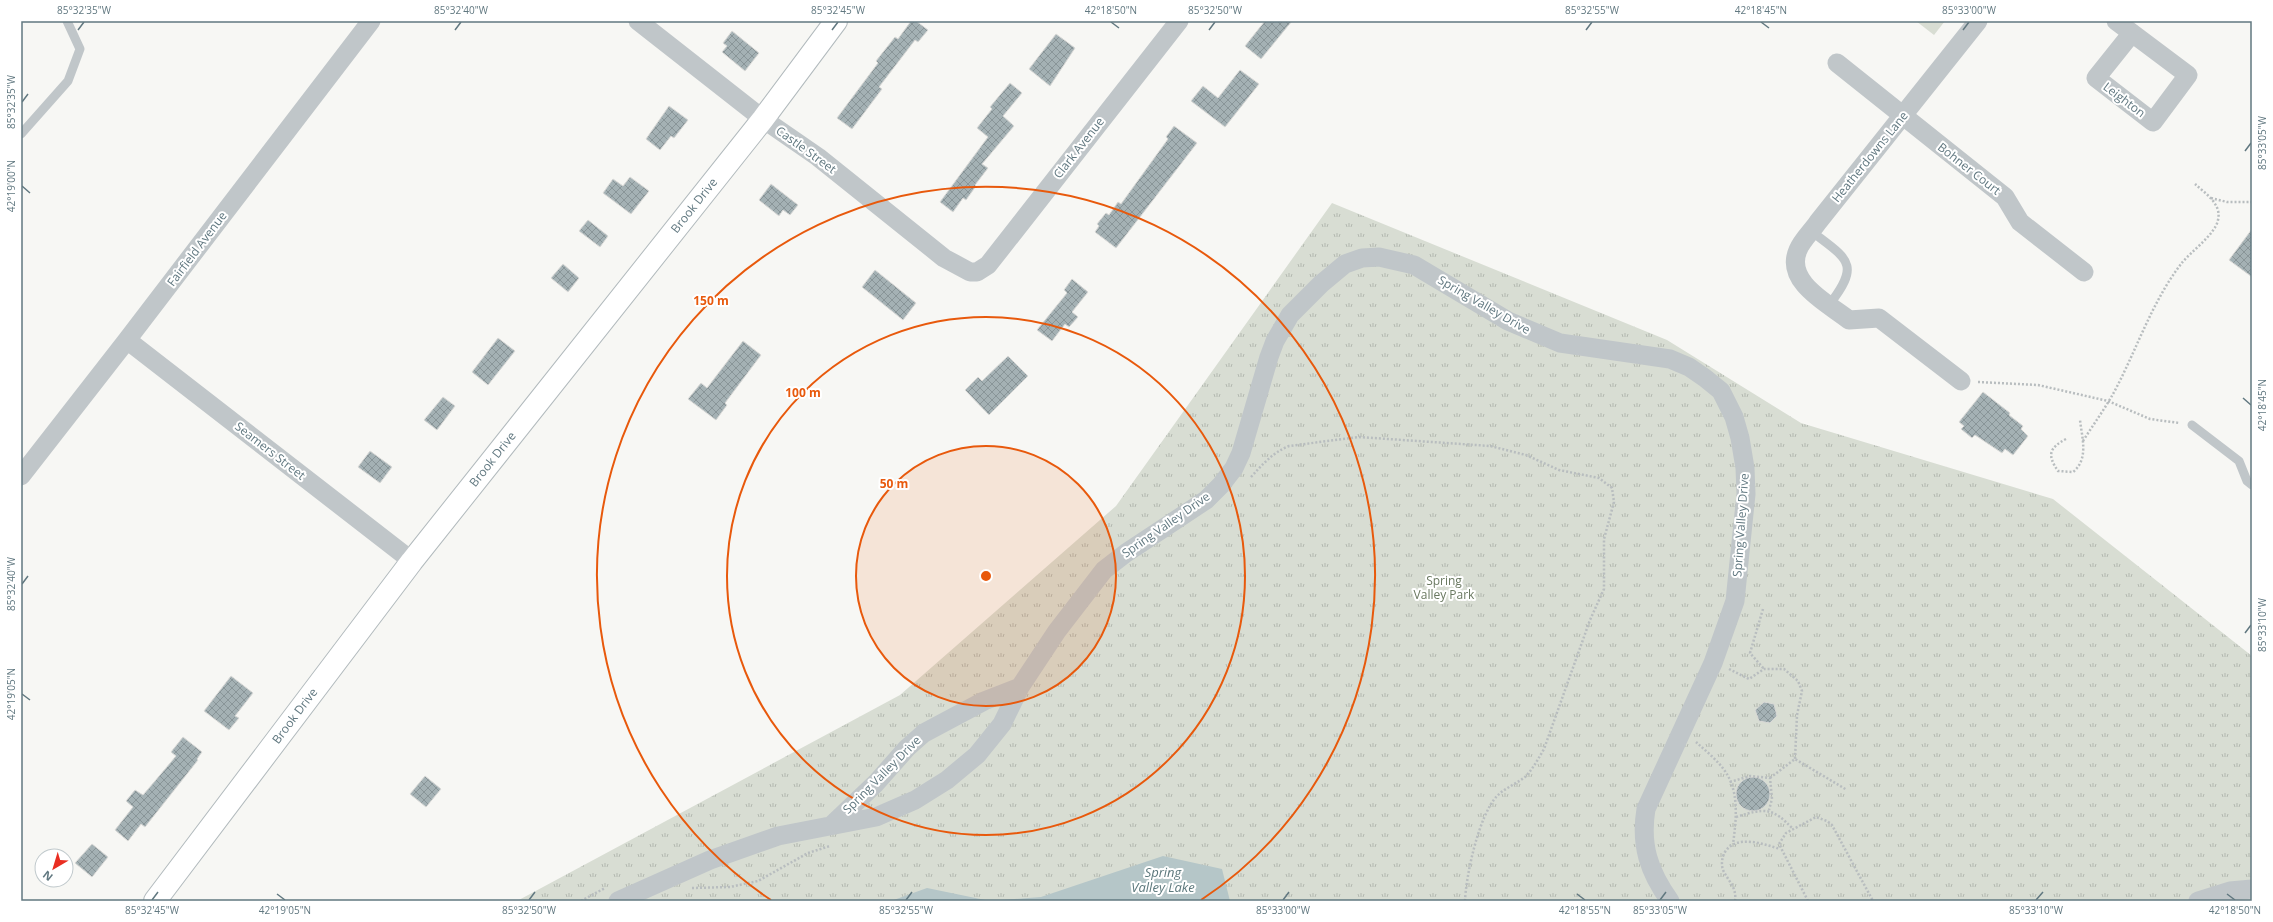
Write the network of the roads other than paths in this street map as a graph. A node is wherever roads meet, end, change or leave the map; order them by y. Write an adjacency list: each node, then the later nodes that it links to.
1 (67, 21): 12 (lane)
2 (371, 21): 17 (street, Fairfield Avenue)
3 (638, 21): 11 (street, Castle Street)
4 (836, 21): 11 (street, Brook Drive)
5 (1179, 21): 14 (street, Clark Avenue)
6 (1978, 21): 10 (street, Heatherdowns Lane)
7 (2116, 21): 8 (street, Leighton)
8 (2132, 33): 8 (street, Leighton)
9 (1837, 63): 10 (street, Bohner Court)
10 (1903, 116): 13 (street, Heatherdowns Lane); 15 (street, Bohner Court)
11 (763, 119): 14 (street, Castle Street); 22 (street, Brook Drive)
12 (21, 134)
13 (1811, 231): 16 (street, Heatherdowns Lane); 16 (lane)
14 (978, 272)
15 (2084, 272)
16 (1824, 301): 18 (street, Heatherdowns Lane)
17 (127, 340): 20 (street, Fairfield Avenue); 22 (street, Seamers Street)
18 (1961, 381)
19 (2192, 425): 21 (lane)
20 (21, 476)
21 (2252, 485)
22 (412, 561): 27 (street, Brook Drive)
23 (1020, 687): 24 (street, Spring Valley Drive); 24 (street, Spring Valley Drive); 28 (street, Spring Valley Drive)
24 (833, 824): 26 (street, Spring Valley Drive)
25 (2252, 889): 29 (street)
26 (613, 894)
27 (155, 901)
28 (1670, 901)
29 (2198, 901)

